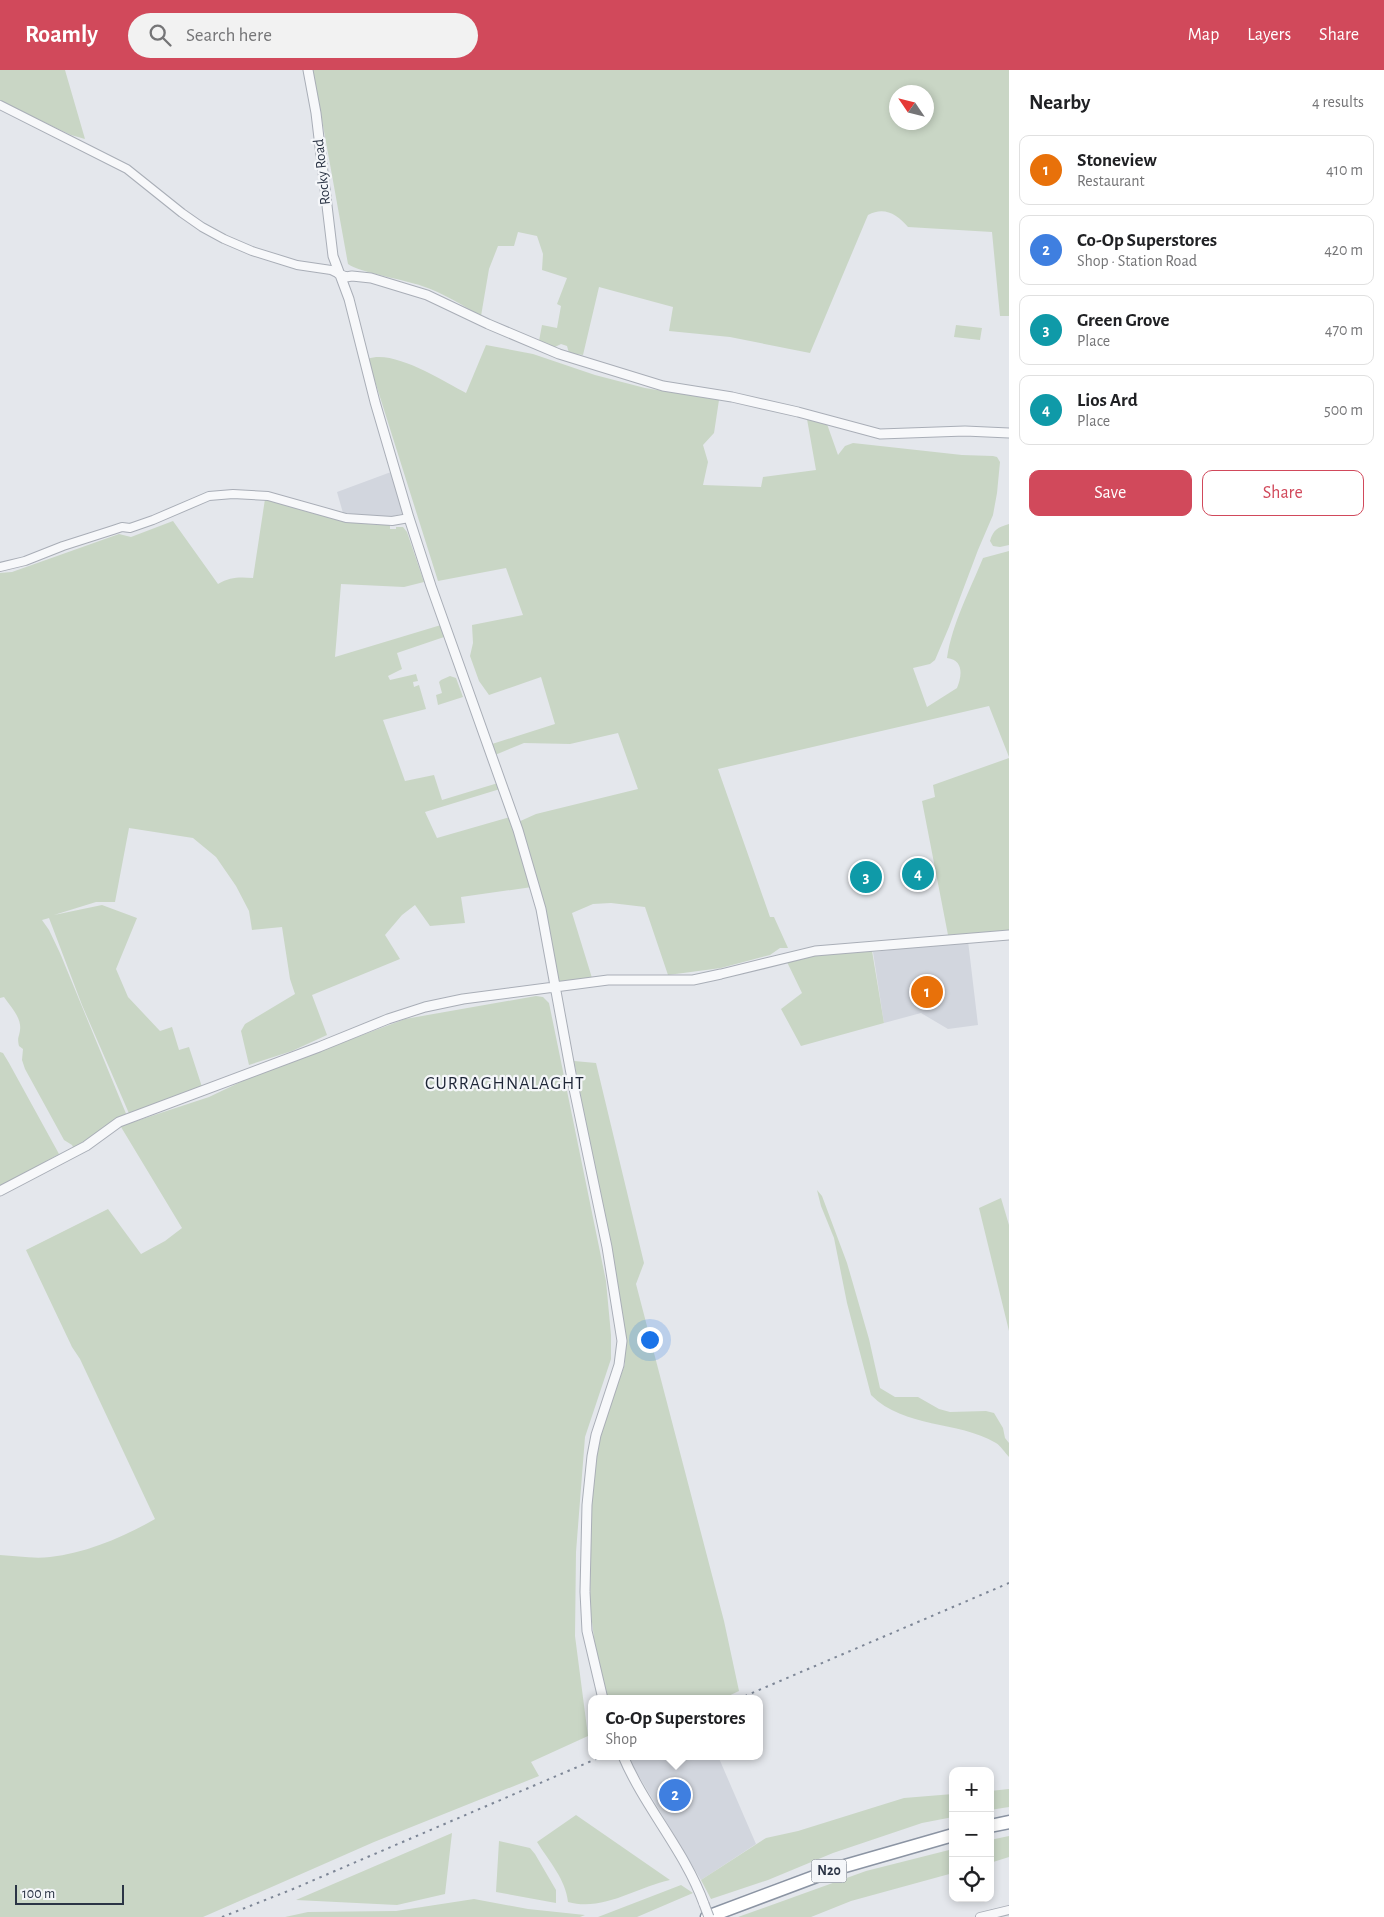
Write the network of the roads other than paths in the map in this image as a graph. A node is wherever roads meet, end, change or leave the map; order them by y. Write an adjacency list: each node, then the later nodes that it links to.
1 (308, 70): 3 (street, Rocky Road)
2 (0, 105): 3 (street)
3 (339, 274): 4 (street); 5 (street, Rocky Road)
4 (1009, 433)
5 (409, 518): 6 (street); 8 (street, Rocky Road)
6 (0, 567)
7 (1009, 935): 8 (street)
8 (556, 987): 9 (street); 10 (street, Rocky Road)
9 (0, 1191)
10 (602, 1695)
11 (625, 1760): 16 (street, bridge)
12 (1009, 1822): 13 (highway)
13 (994, 1825)
14 (949, 1836): 16 (highway, N20)
15 (1009, 1910): 17 (street)
16 (708, 1917)
17 (980, 1917)

